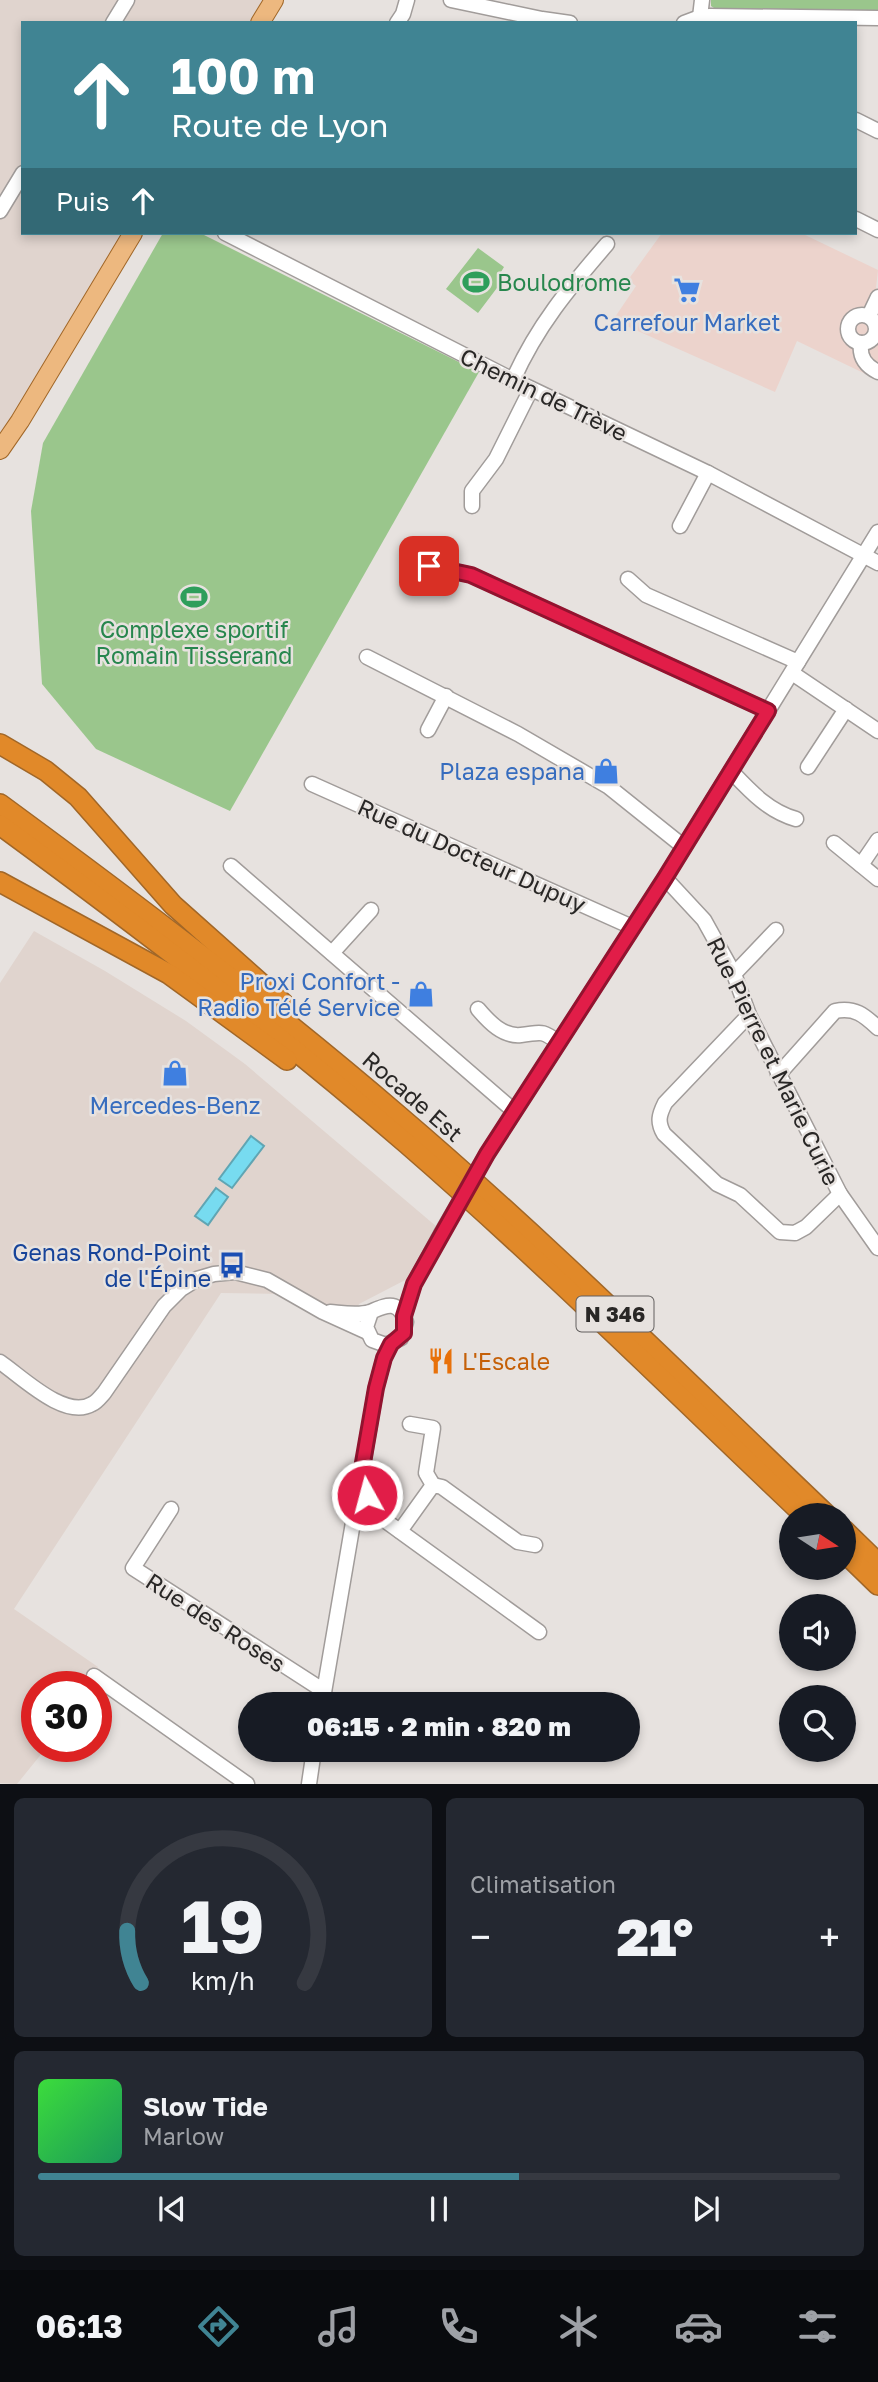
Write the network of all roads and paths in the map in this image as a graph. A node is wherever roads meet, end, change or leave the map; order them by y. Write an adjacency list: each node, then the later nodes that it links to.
1 (127, 0): 8 (street)
2 (274, 0): 9 (main road)
3 (407, 0): 10 (street)
4 (452, 0): 11 (street)
5 (702, 0): 7 (street)
6 (878, 18): 7 (street)
7 (702, 20)
8 (114, 21)
9 (261, 21)
10 (398, 21)
11 (556, 21)
12 (857, 120): 13 (street)
13 (878, 131)
14 (21, 176): 15 (street)
15 (0, 211)
16 (857, 220): 17 (street)
17 (878, 230)
18 (133, 235): 27 (main road)
19 (229, 235): 25 (street, Chemin de Trève)
20 (607, 244): 25 (street)
21 (878, 297): 22 (street)
22 (874, 323): 23 (street); 23 (street)
23 (860, 343): 24 (street)
24 (878, 372)
25 (513, 380): 26 (street, Chemin de Trève)
26 (531, 389): 28 (street, Chemin de Trève); 29 (street)
27 (0, 450)
28 (708, 473): 30 (street); 32 (street, Chemin de Trève)
29 (472, 506)
30 (680, 526)
31 (878, 532): 32 (street)
32 (864, 554): 33 (street, Chemin de Trève); 37 (street)
33 (878, 563)
34 (429, 566): 40 (street)
35 (628, 579): 37 (street)
36 (367, 657): 38 (street)
37 (795, 668): 39 (street); 40 (street)
38 (446, 696): 41 (street); 52 (street)
39 (846, 709): 42 (street); 44 (street)
40 (768, 711): 45 (street)
41 (428, 730)
42 (878, 731)
43 (0, 744): 69 (highway)
44 (808, 767)
45 (731, 771): 48 (street); 52 (street)
46 (312, 783): 59 (street, Rue du Docteur Dupuy)
47 (0, 804): 69 (highway, Rocade Est / N 346)
48 (796, 819)
49 (0, 825): 70 (highway, Rocade Est / N 346)
50 (878, 840): 53 (street)
51 (834, 844): 53 (street)
52 (684, 847): 55 (street)
53 (861, 865): 56 (street)
54 (231, 866): 61 (street)
55 (665, 878): 59 (street); 62 (street, Rue Pierre et Marie Curie)
56 (878, 879)
57 (0, 882): 70 (highway)
58 (371, 910): 61 (street)
59 (632, 927): 66 (street)
60 (776, 930): 62 (street)
61 (332, 953): 68 (street)
62 (734, 974): 64 (street, Rue Pierre et Marie Curie)
63 (478, 1010): 66 (street)
64 (749, 1016): 67 (street, Rue Pierre et Marie Curie); 71 (street)
65 (878, 1028): 67 (street)
66 (558, 1042): 68 (street)
67 (778, 1075): 71 (street, Rue Pierre et Marie Curie)
68 (514, 1111): 73 (street, bridge)
69 (400, 1116): 86 (highway, Rocade Est / N 346)
70 (409, 1146): 85 (highway, Rocade Est / N 346)
71 (840, 1194): 72 (street, Rue Pierre et Marie Curie)
72 (878, 1248)
73 (414, 1284): 74 (street); 77 (street)
74 (385, 1305): 76 (street); 77 (street)
75 (323, 1312): 76 (street); 78 (street); 80 (street)
76 (371, 1312): 78 (street)
77 (404, 1316): 79 (street)
78 (370, 1336): 79 (street); 81 (street)
79 (391, 1344): 81 (street)
80 (0, 1362)
81 (376, 1388): 83 (street)
82 (410, 1424): 84 (street)
83 (361, 1474): 87 (street); 89 (street)
84 (433, 1485): 90 (street); 93 (street)
85 (791, 1503)
86 (814, 1503)
87 (356, 1507): 89 (street); 91 (street)
88 (171, 1509): 99 (street, Rue des Roses)
89 (379, 1516): 90 (street); 91 (street)
90 (400, 1531): 97 (street)
91 (351, 1534): 100 (street)
92 (856, 1542): 94 (highway)
93 (535, 1545)
94 (878, 1563)
95 (856, 1564): 96 (highway)
96 (878, 1585)
97 (539, 1632)
98 (112, 1689): 102 (street)
99 (314, 1692)
100 (324, 1692)
101 (312, 1762): 103 (street)
102 (247, 1783)
103 (309, 1783)

